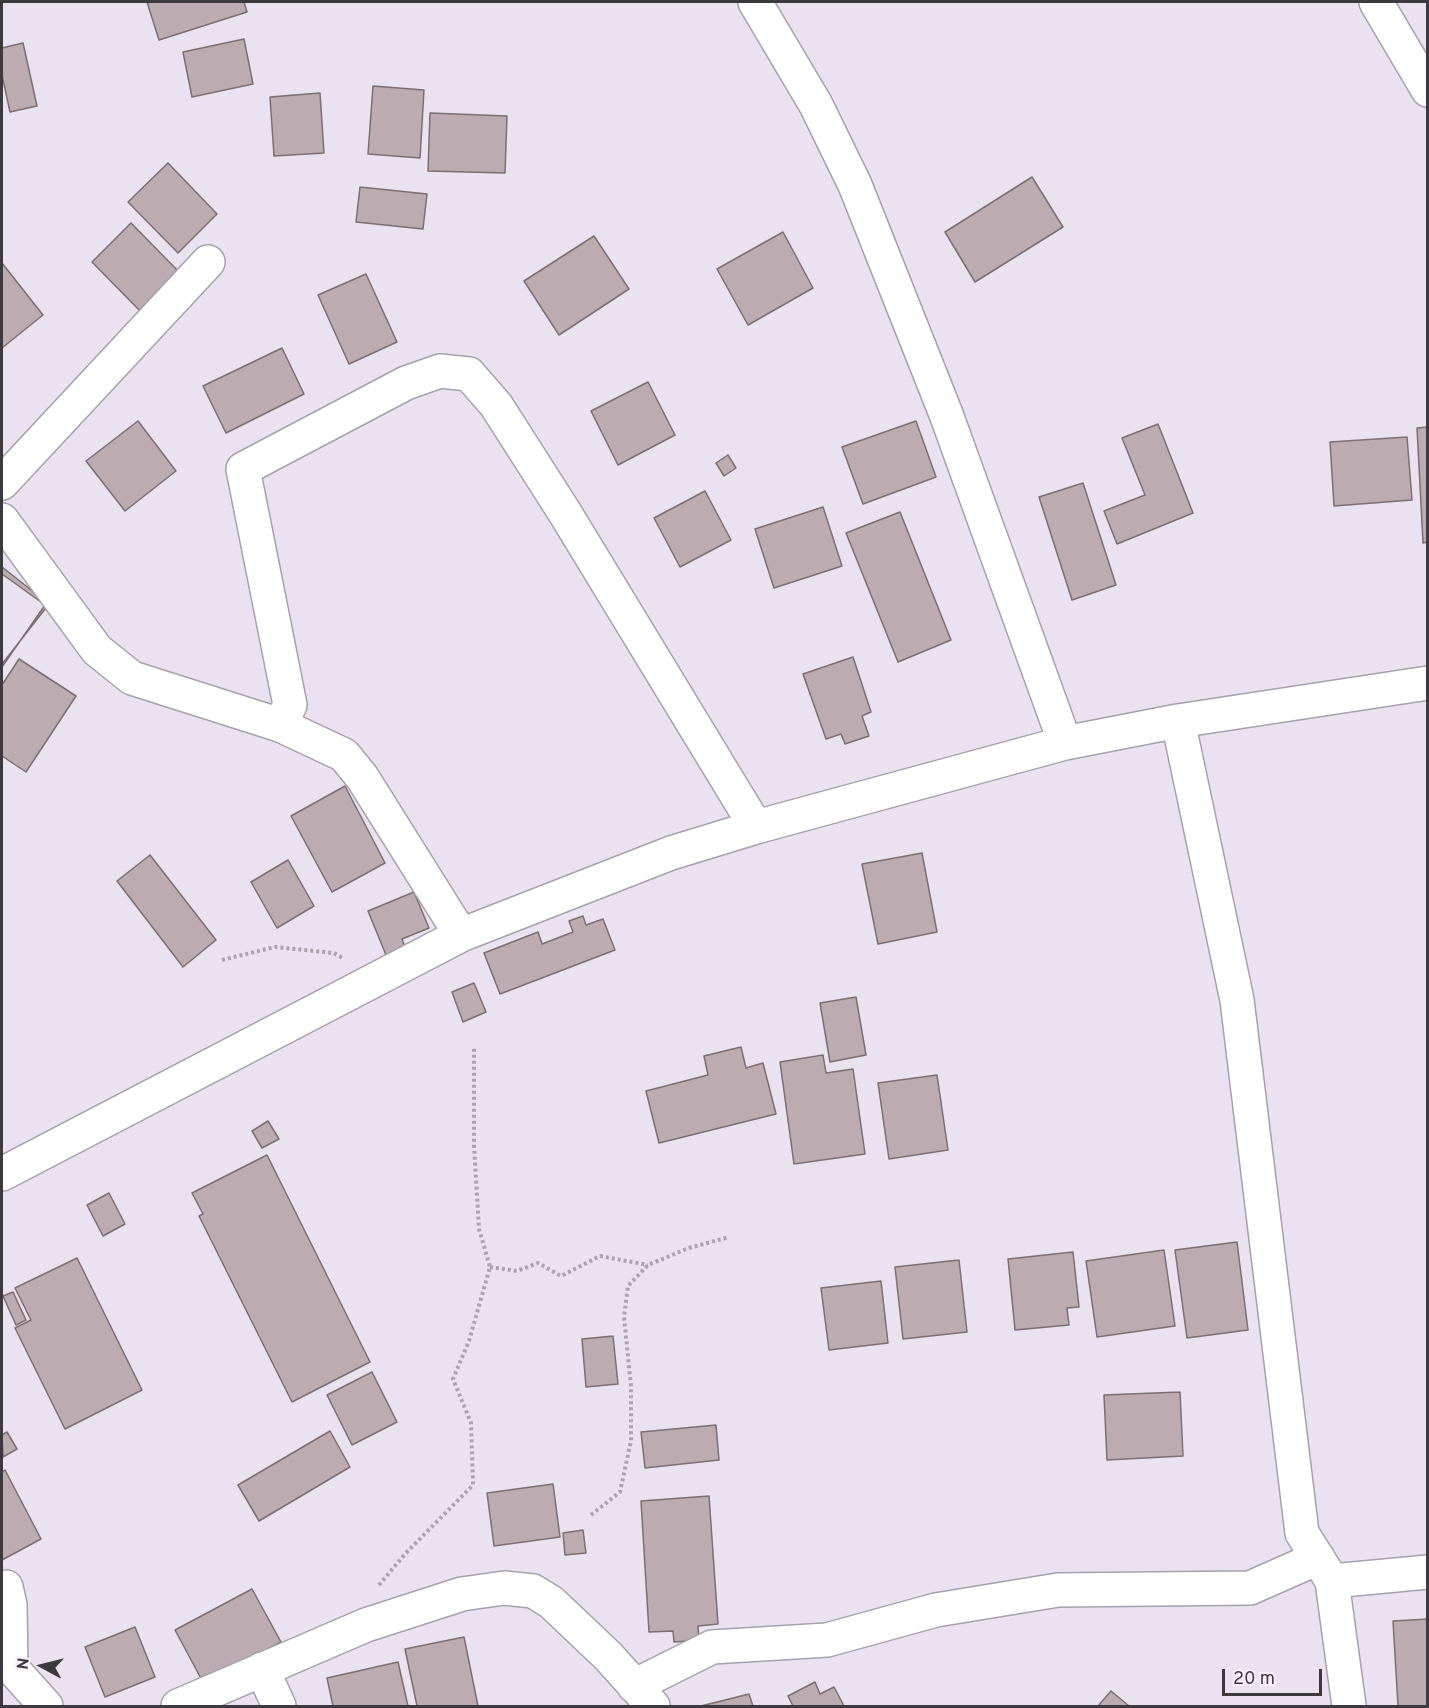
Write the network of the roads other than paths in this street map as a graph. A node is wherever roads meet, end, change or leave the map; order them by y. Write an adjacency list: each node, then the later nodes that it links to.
1 (755, 2): 10 (street)
2 (1376, 2): 3 (street)
3 (1428, 90)
4 (208, 262): 5 (street)
5 (2, 483)
6 (2, 520): 9 (street)
7 (1428, 683): 8 (street)
8 (1178, 721): 10 (street); 14 (street)
9 (280, 725): 11 (street); 12 (street)
10 (1065, 743): 11 (street)
11 (756, 827): 12 (street)
12 (460, 935): 13 (street)
13 (2, 1174)
14 (1325, 1570): 15 (street); 19 (street); 23 (street)
15 (1428, 1572)
16 (6, 1587): 18 (street)
17 (262, 1669): 19 (street); 21 (street); 22 (street)
18 (6, 1671): 20 (street)
19 (643, 1696)
20 (46, 1707)
21 (178, 1707)
22 (279, 1707)
23 (1349, 1707)

